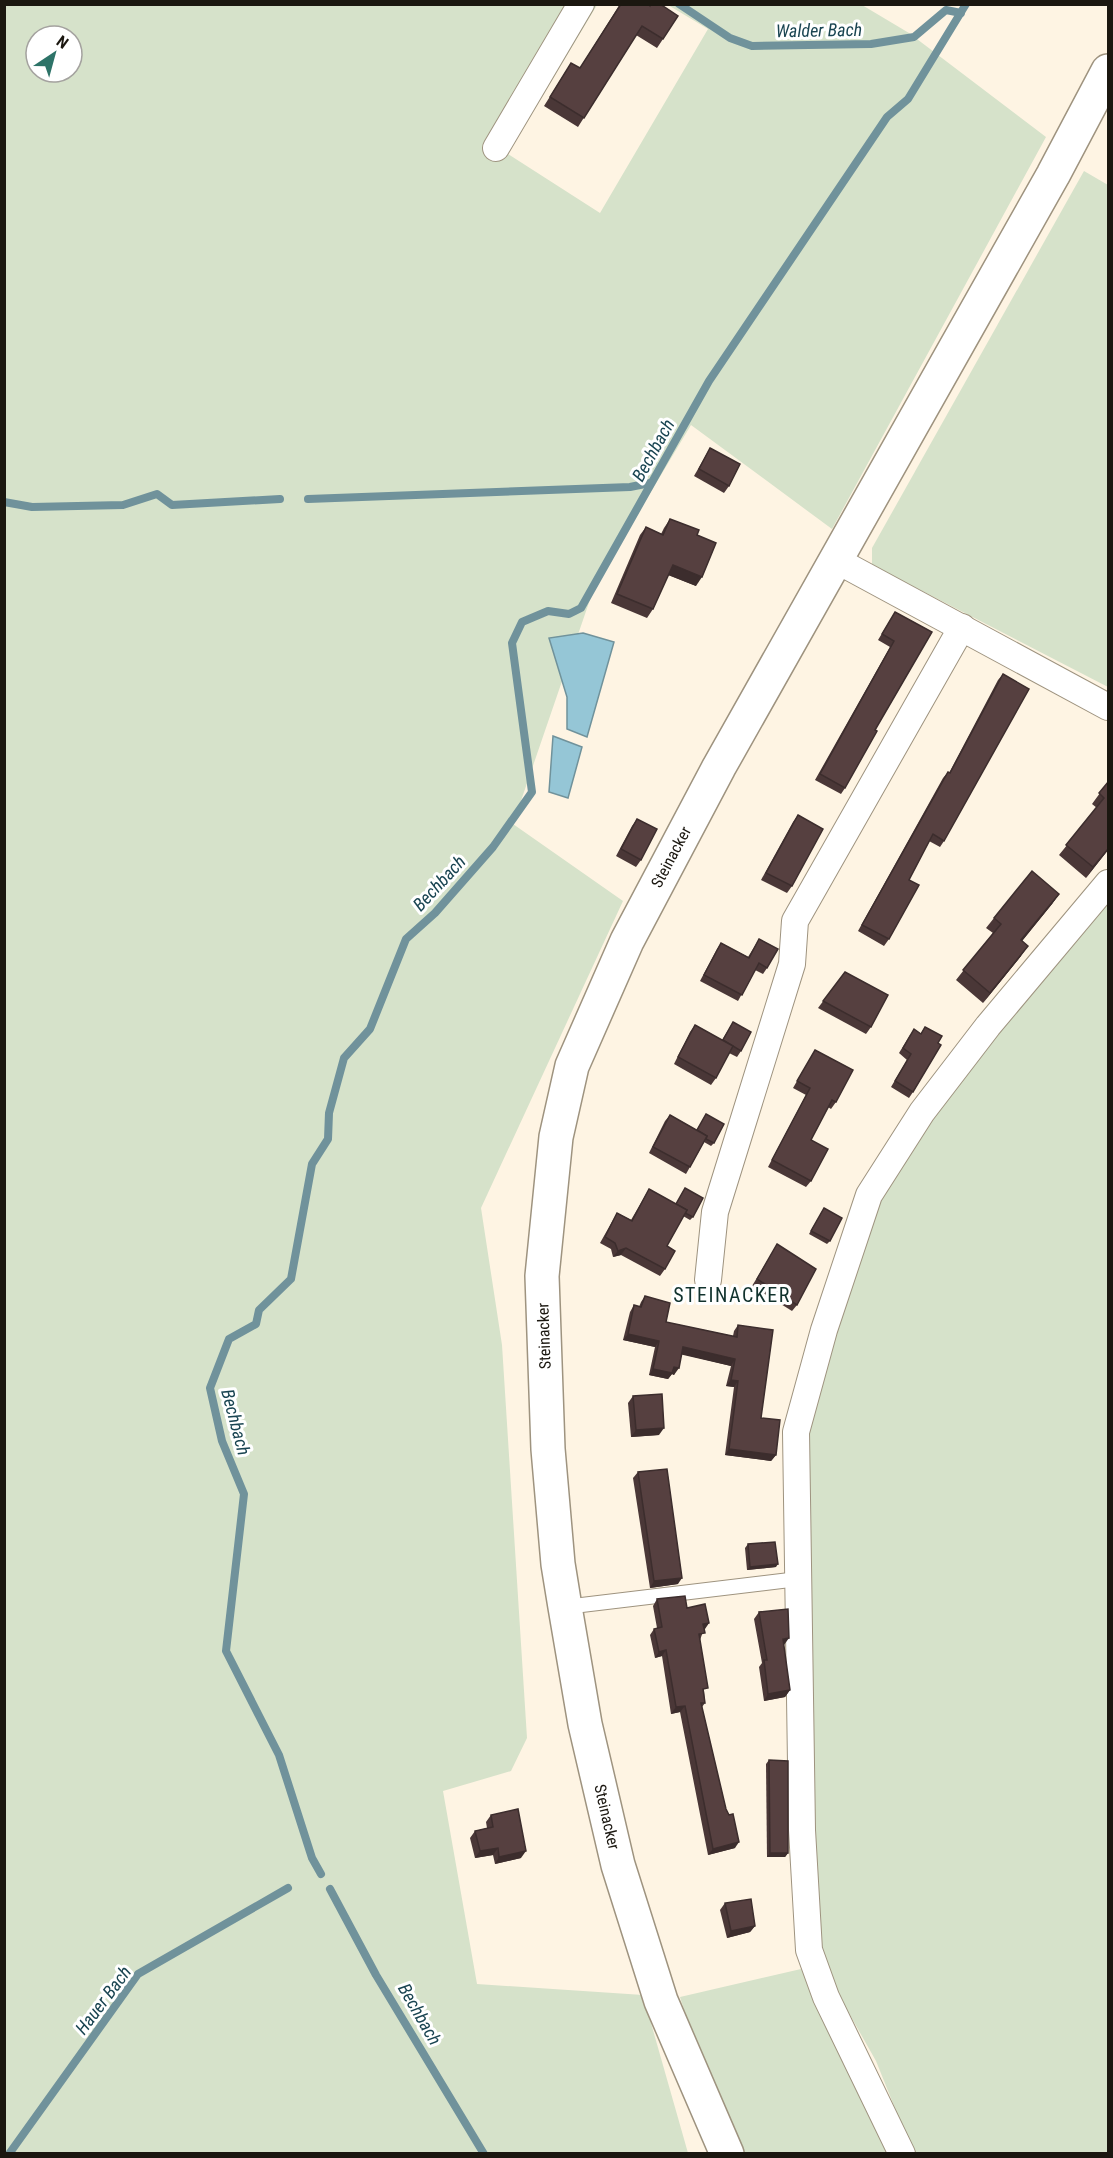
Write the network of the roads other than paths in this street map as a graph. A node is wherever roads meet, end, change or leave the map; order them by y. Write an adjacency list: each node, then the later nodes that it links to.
1 (581, 4): 3 (street)
2 (1108, 70): 4 (main road, Steinacker)
3 (496, 148)
4 (836, 560): 5 (street); 10 (main road, Steinacker)
5 (962, 627): 6 (street); 8 (street)
6 (1108, 707)
7 (1108, 883): 9 (street)
8 (708, 1280)
9 (798, 1579): 10 (lane); 12 (street)
10 (565, 1607): 11 (main road, Steinacker)
11 (727, 2154)
12 (902, 2154)

